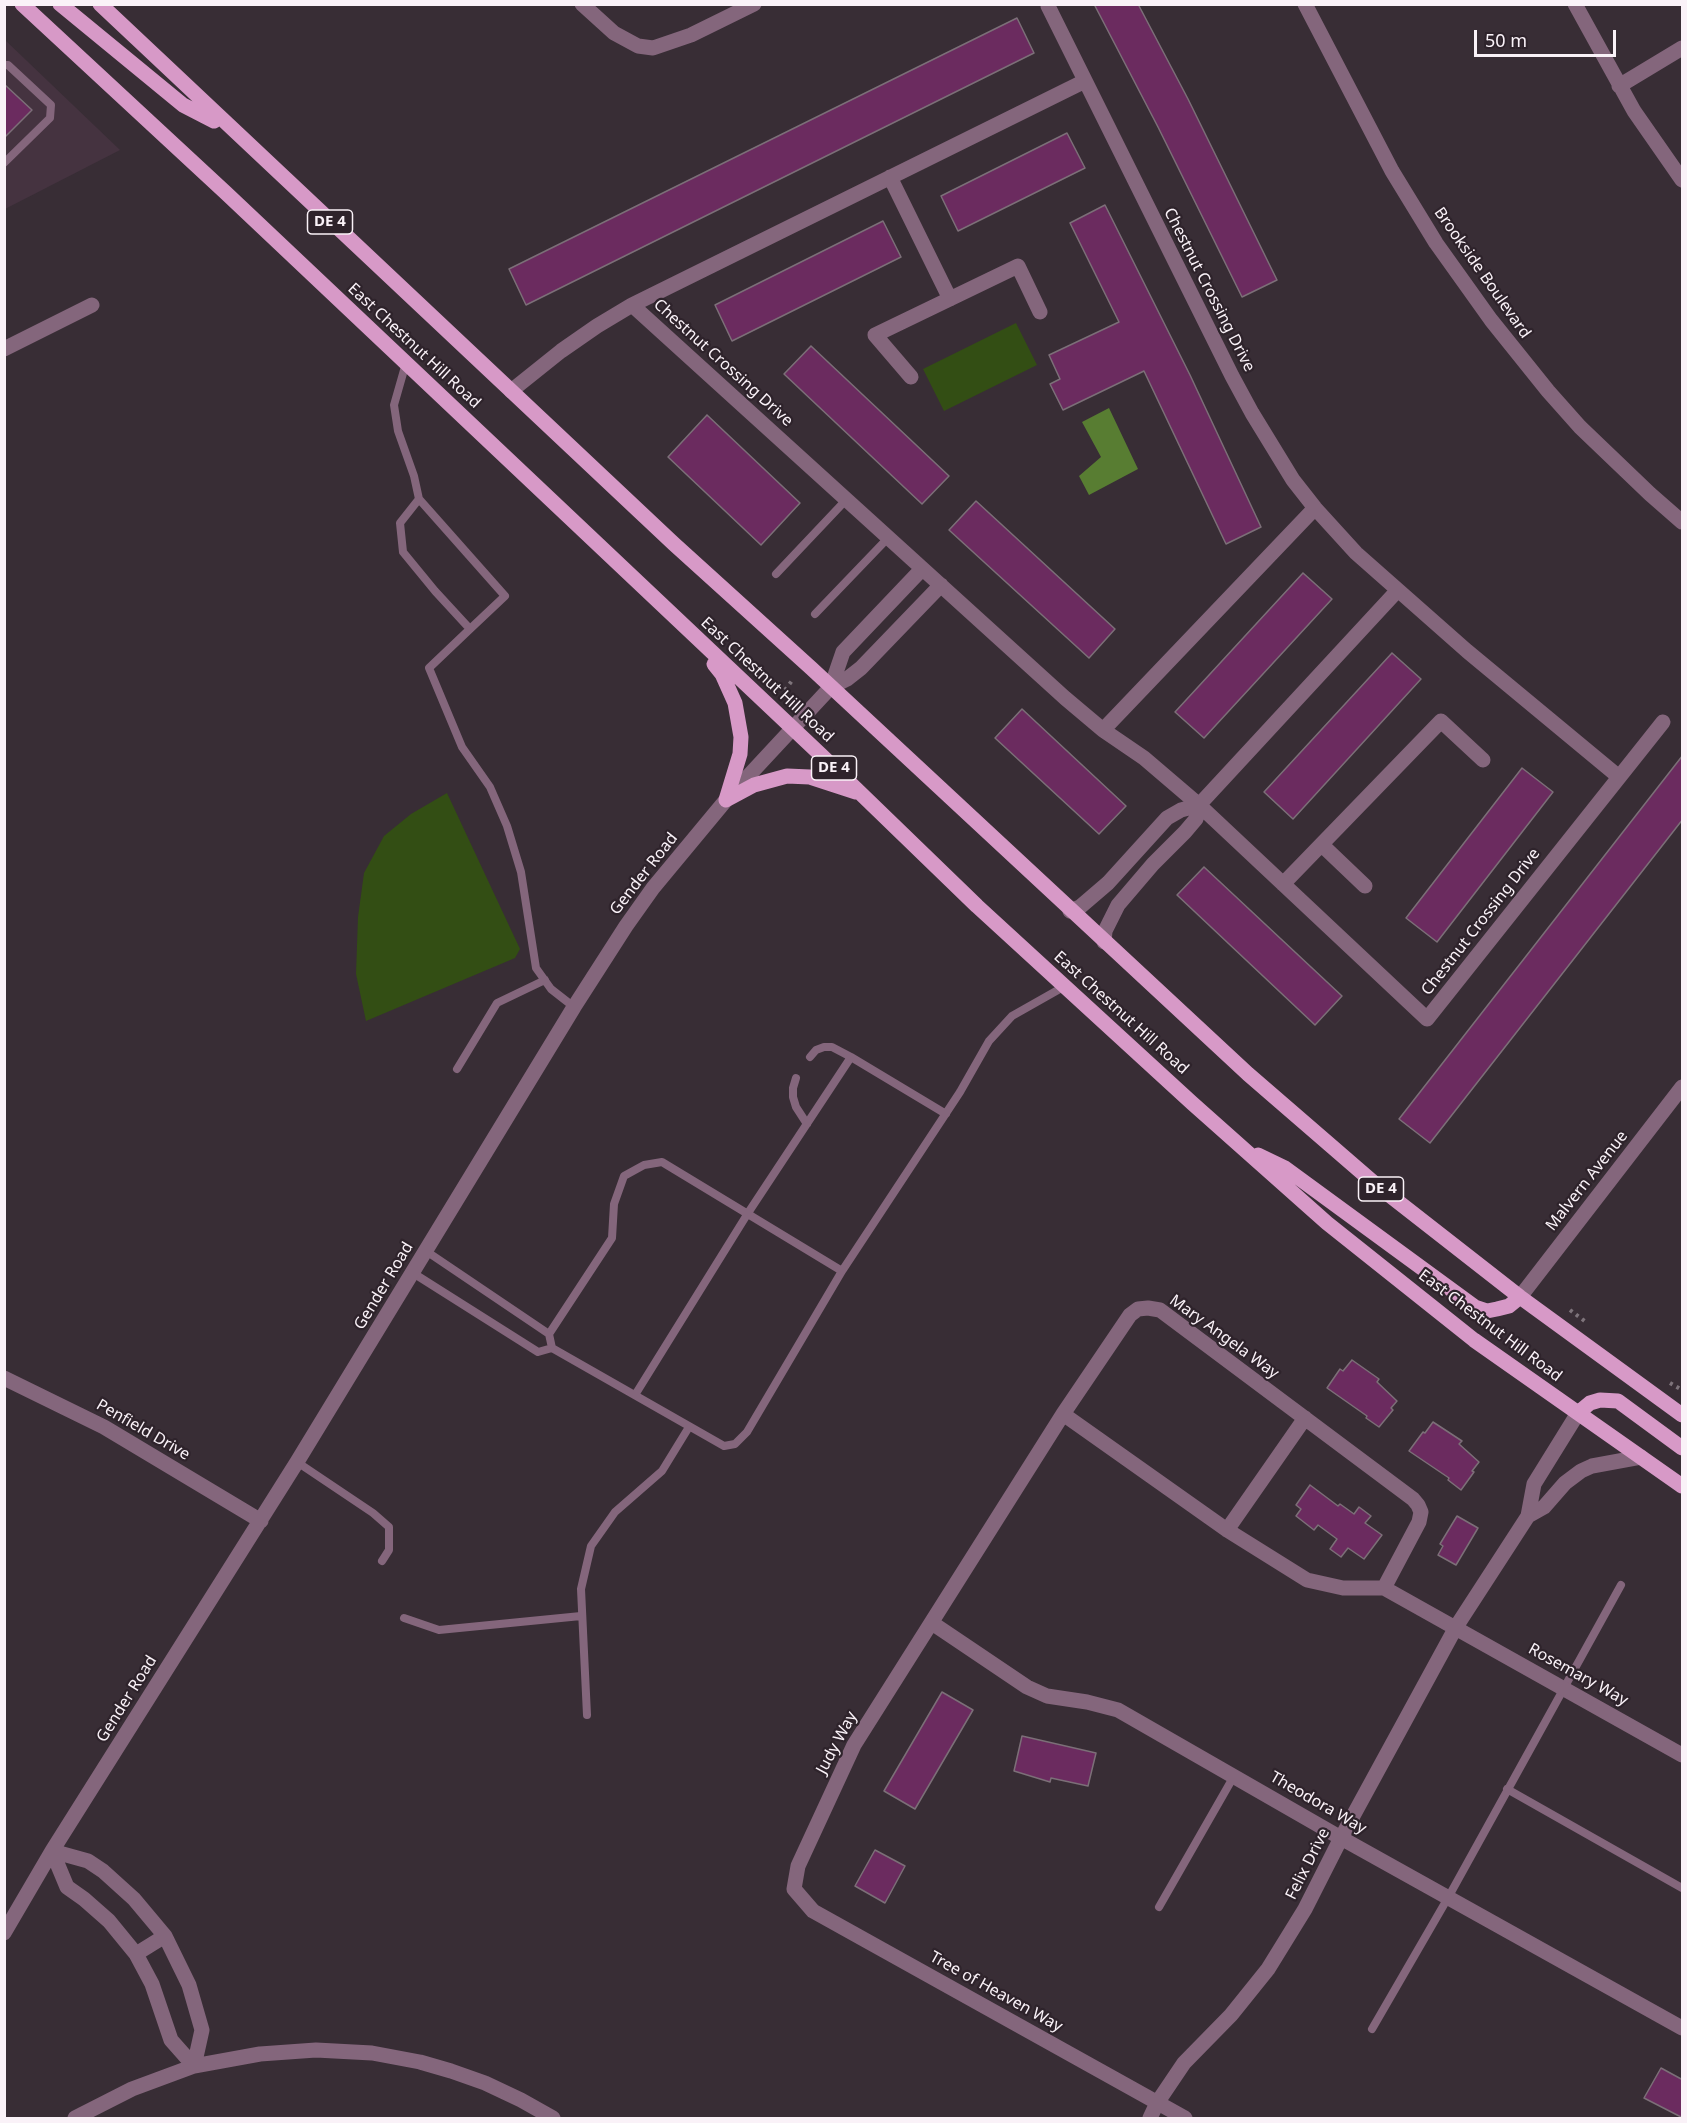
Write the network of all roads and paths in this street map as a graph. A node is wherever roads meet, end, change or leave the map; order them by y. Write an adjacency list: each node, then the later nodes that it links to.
1 (22, 4): 22 (main road, East Chestnut Hill Road / DE 4)
2 (60, 4): 13 (main road)
3 (100, 4): 13 (main road, East Chestnut Hill Road / DE 4)
4 (582, 4): 5 (street)
5 (754, 4)
6 (1305, 4): 28 (street, Brookside Boulevard)
7 (1575, 4): 12 (street)
8 (1048, 6): 11 (street, Chestnut Crossing Drive)
9 (1683, 48): 12 (street)
10 (4, 64): 14 (lane)
11 (1085, 81): 15 (street, Chestnut Crossing Drive); 27 (street, Chestnut Crossing Drive)
12 (1618, 86): 16 (street)
13 (230, 129): 24 (main road, East Chestnut Hill Road / DE 4)
14 (4, 164)
15 (890, 177): 17 (street); 19 (street, Chestnut Crossing Drive)
16 (1683, 180)
17 (950, 299): 20 (street); 23 (street)
18 (92, 304): 21 (street)
19 (632, 304): 24 (street, Chestnut Crossing Drive); 26 (street, Chestnut Crossing Drive)
20 (1040, 312)
21 (4, 349)
22 (406, 363): 25 (lane); 36 (main road, East Chestnut Hill Road / DE 4)
23 (911, 377)
24 (511, 391): 38 (main road, East Chestnut Hill Road / DE 4)
25 (419, 499): 35 (lane); 35 (lane)
26 (846, 500): 29 (street, Chestnut Crossing Drive); 31 (lane)
27 (1315, 508): 33 (street, Chestnut Crossing Drive); 42 (street)
28 (1683, 522)
29 (888, 537): 30 (street, Chestnut Crossing Drive); 34 (lane)
30 (922, 569): 32 (street, Chestnut Crossing Drive); 38 (street)
31 (776, 574)
32 (941, 585): 38 (street); 42 (street, Chestnut Crossing Drive)
33 (1397, 591): 44 (street, Chestnut Crossing Drive); 47 (street)
34 (815, 614)
35 (470, 629): 53 (lane)
36 (688, 631): 41 (main road, East Chestnut Hill Road / DE 4); 46 (main road)
37 (794, 678): 39 (path)
38 (831, 687): 41 (street, Gender Road); 51 (main road, East Chestnut Hill Road / DE 4)
39 (784, 690)
40 (1663, 722): 44 (street, Chestnut Crossing Drive)
41 (792, 729): 45 (main road, East Chestnut Hill Road / DE 4); 46 (street, Gender Road)
42 (1103, 730): 47 (street, Chestnut Crossing Drive)
43 (1483, 760): 48 (street)
44 (1619, 777): 49 (street, Chestnut Crossing Drive)
45 (860, 793): 46 (main road); 54 (main road, East Chestnut Hill Road / DE 4)
46 (726, 800): 55 (street, Gender Road)
47 (1199, 805): 49 (street, Chestnut Crossing Drive); 51 (street); 52 (street)
48 (1322, 845): 49 (street); 50 (street)
49 (1283, 884)
50 (1365, 886)
51 (1070, 911): 52 (main road, East Chestnut Hill Road / DE 4)
52 (1104, 942): 68 (main road, East Chestnut Hill Road / DE 4)
53 (545, 980): 55 (lane); 58 (lane)
54 (1065, 986): 61 (lane); 63 (main road, East Chestnut Hill Road / DE 4)
55 (574, 1007): 65 (street, Gender Road)
56 (810, 1057): 57 (lane)
57 (851, 1058): 61 (lane); 62 (lane)
58 (457, 1069)
59 (796, 1078): 62 (lane)
60 (1683, 1087): 68 (street, Malvern Avenue)
61 (946, 1114): 66 (lane)
62 (807, 1124): 64 (lane)
63 (1240, 1145): 68 (main road); 75 (main road, East Chestnut Hill Road / DE 4)
64 (748, 1213): 66 (lane); 69 (lane); 72 (lane)
65 (426, 1251): 67 (street, Gender Road); 69 (lane)
66 (842, 1271): 79 (lane)
67 (413, 1273): 70 (lane); 82 (street, Gender Road)
68 (1520, 1297): 73 (main road, East Chestnut Hill Road / DE 4)
69 (549, 1334): 70 (lane)
70 (552, 1348): 72 (lane)
71 (4, 1378): 85 (street, Penfield Drive)
72 (635, 1395): 79 (lane)
73 (1654, 1395): 74 (main road); 77 (main road, East Chestnut Hill Road / DE 4)
74 (1683, 1402)
75 (1578, 1413): 80 (main road); 81 (main road, East Chestnut Hill Road / DE 4); 84 (street, Felix Drive)
76 (1063, 1414): 78 (street, Mary Angela Way); 86 (street); 92 (street, Mary Angela Way)
77 (1683, 1415)
78 (1305, 1418): 86 (street); 89 (street, Mary Angela Way)
79 (689, 1427): 90 (lane)
80 (1683, 1448)
81 (1641, 1457): 83 (main road, East Chestnut Hill Road / DE 4); 84 (street, Felix Drive)
82 (297, 1462): 85 (street, Gender Road); 87 (lane)
83 (1683, 1486)
84 (1528, 1516): 93 (street, Felix Drive)
85 (261, 1521): 100 (street, Gender Road)
86 (1227, 1530): 89 (street)
87 (382, 1561)
88 (1621, 1585): 94 (lane)
89 (1384, 1588): 93 (street)
90 (581, 1616): 91 (lane); 95 (lane)
91 (404, 1618)
92 (932, 1623): 97 (street, Theodora Way); 102 (street, Judy Way)
93 (1455, 1627): 94 (street, Rosemary Way); 99 (street, Felix Drive)
94 (1564, 1687): 96 (street, Rosemary Way); 98 (lane)
95 (587, 1716)
96 (1683, 1755)
97 (1234, 1776): 99 (street, Theodora Way); 104 (lane)
98 (1507, 1789): 101 (lane); 103 (lane)
99 (1341, 1838): 103 (street, Theodora Way); 111 (street, Felix Drive)
100 (52, 1851): 105 (street, Gender Road); 106 (street); 107 (street)
101 (1683, 1888)
102 (794, 1889): 111 (street, Tree of Heaven Way)
103 (1449, 1896): 108 (street, Theodora Way); 109 (lane)
104 (1159, 1907)
105 (4, 1933)
106 (165, 1936): 107 (street); 110 (street)
107 (136, 1954): 110 (street)
108 (1683, 2028)
109 (1372, 2029)
110 (194, 2066): 112 (street); 113 (street)
111 (1157, 2103): 114 (street, Felix Drive); 115 (street, Tree of Heaven Way)
112 (75, 2118)
113 (553, 2118)
114 (1150, 2118)
115 (1185, 2118)

